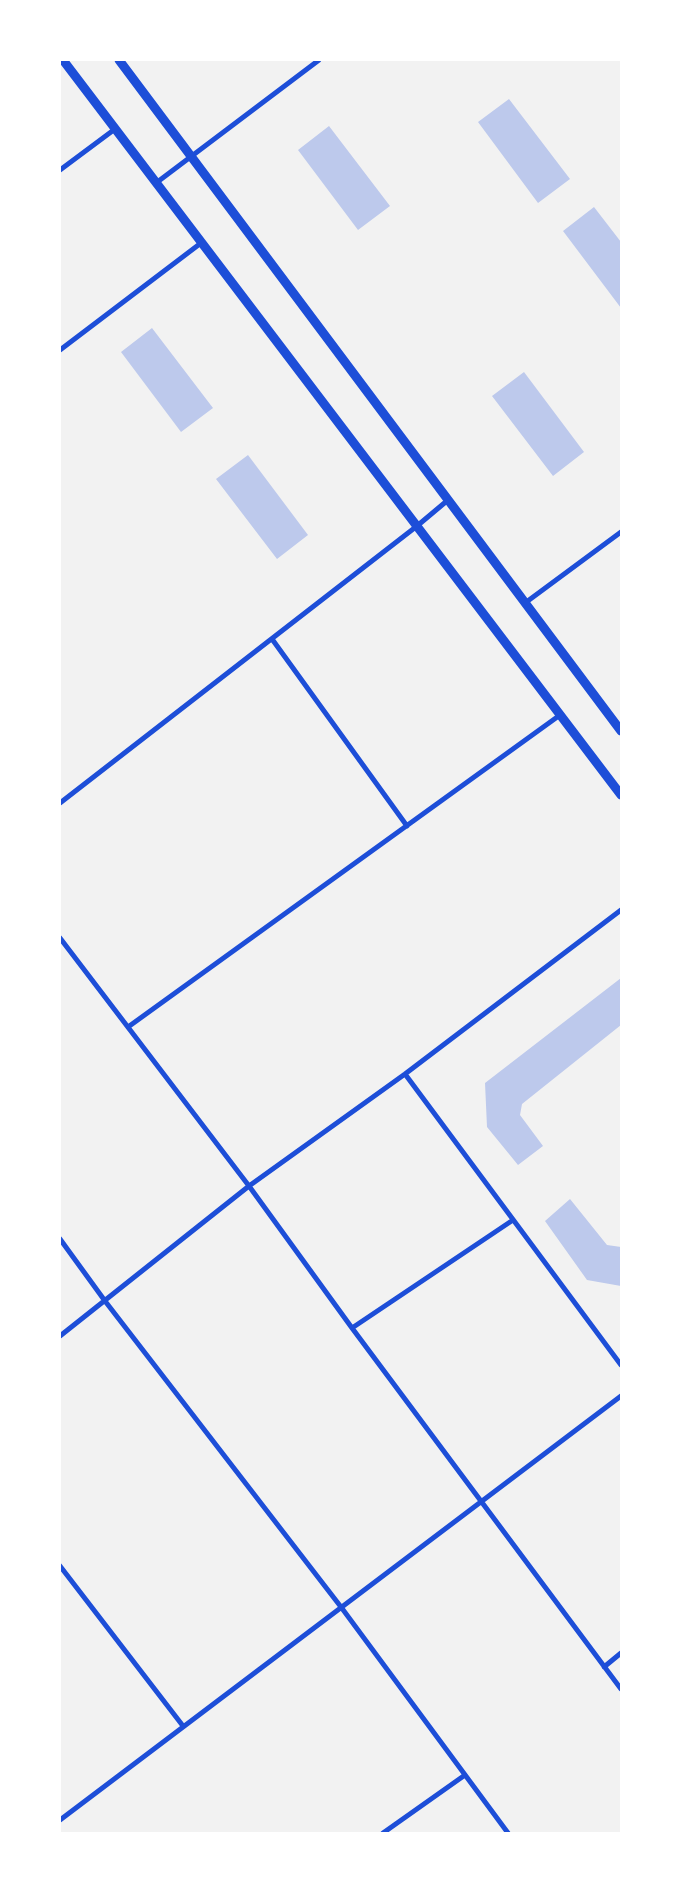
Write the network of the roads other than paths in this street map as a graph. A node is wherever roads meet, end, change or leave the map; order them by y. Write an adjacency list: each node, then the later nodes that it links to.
1 (63, 60): 4 (street)
2 (119, 60): 5 (street)
3 (319, 60): 5 (street)
4 (115, 129): 6 (street); 7 (street)
5 (191, 157): 7 (street); 10 (street)
6 (60, 170)
7 (156, 183): 8 (street)
8 (201, 243): 9 (street); 11 (street)
9 (60, 350)
10 (448, 500): 11 (street); 13 (street)
11 (417, 526): 14 (street); 15 (street)
12 (621, 532): 13 (street)
13 (525, 603): 16 (street)
14 (272, 639): 18 (street); 19 (street)
15 (560, 715): 17 (street); 19 (street)
16 (621, 731)
17 (621, 795)
18 (60, 803)
19 (407, 826): 22 (street)
20 (621, 910): 23 (street)
21 (60, 938): 22 (street)
22 (128, 1027): 24 (street)
23 (405, 1074): 24 (street); 25 (street)
24 (249, 1186): 27 (street); 28 (street)
25 (513, 1220): 28 (street); 30 (street)
26 (60, 1239): 27 (street)
27 (105, 1301): 29 (street); 34 (street)
28 (352, 1328): 32 (street)
29 (60, 1336)
30 (621, 1366)
31 (621, 1396): 32 (street)
32 (481, 1501): 34 (street); 36 (street)
33 (60, 1566): 38 (street)
34 (340, 1607): 38 (street); 39 (street)
35 (621, 1653): 36 (street)
36 (604, 1666): 37 (street)
37 (621, 1689)
38 (183, 1726): 40 (street)
39 (465, 1774): 41 (street); 42 (street)
40 (60, 1820)
41 (383, 1833)
42 (508, 1833)

